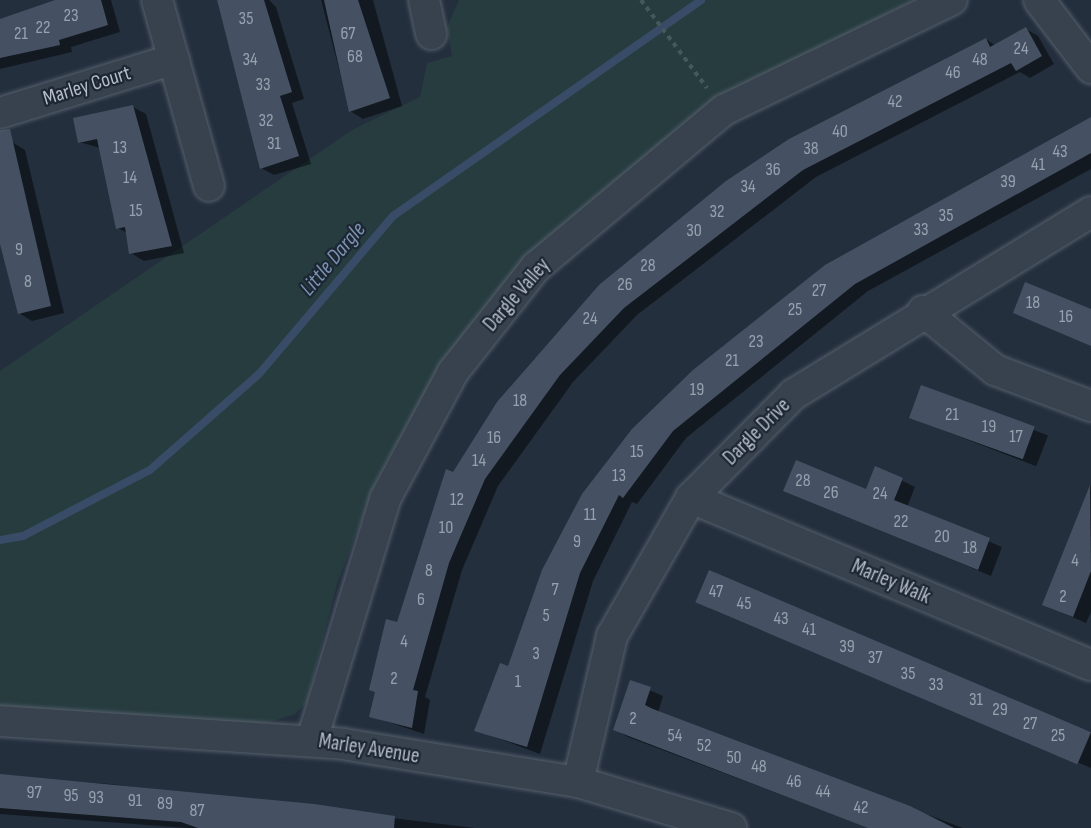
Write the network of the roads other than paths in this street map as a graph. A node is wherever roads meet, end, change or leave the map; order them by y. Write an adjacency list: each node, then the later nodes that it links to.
1 (157, 0): 6 (street)
2 (424, 0): 5 (street)
3 (952, 0): 16 (street, Dargle Valley)
4 (1039, 0): 7 (street)
5 (431, 34)
6 (174, 60): 8 (street, Marley Court); 9 (street)
7 (1091, 68)
8 (0, 113)
9 (209, 186)
10 (1091, 212): 11 (street, Dargle Drive)
11 (923, 311): 12 (street); 13 (street, Dargle Drive)
12 (1091, 406)
13 (691, 498): 14 (street, Marley Walk); 17 (street, Dargle Drive)
14 (1091, 665)
15 (0, 721): 16 (street, Marley Avenue)
16 (312, 740): 17 (street, Marley Avenue)
17 (578, 782): 18 (street, Marley Avenue)
18 (730, 828)

